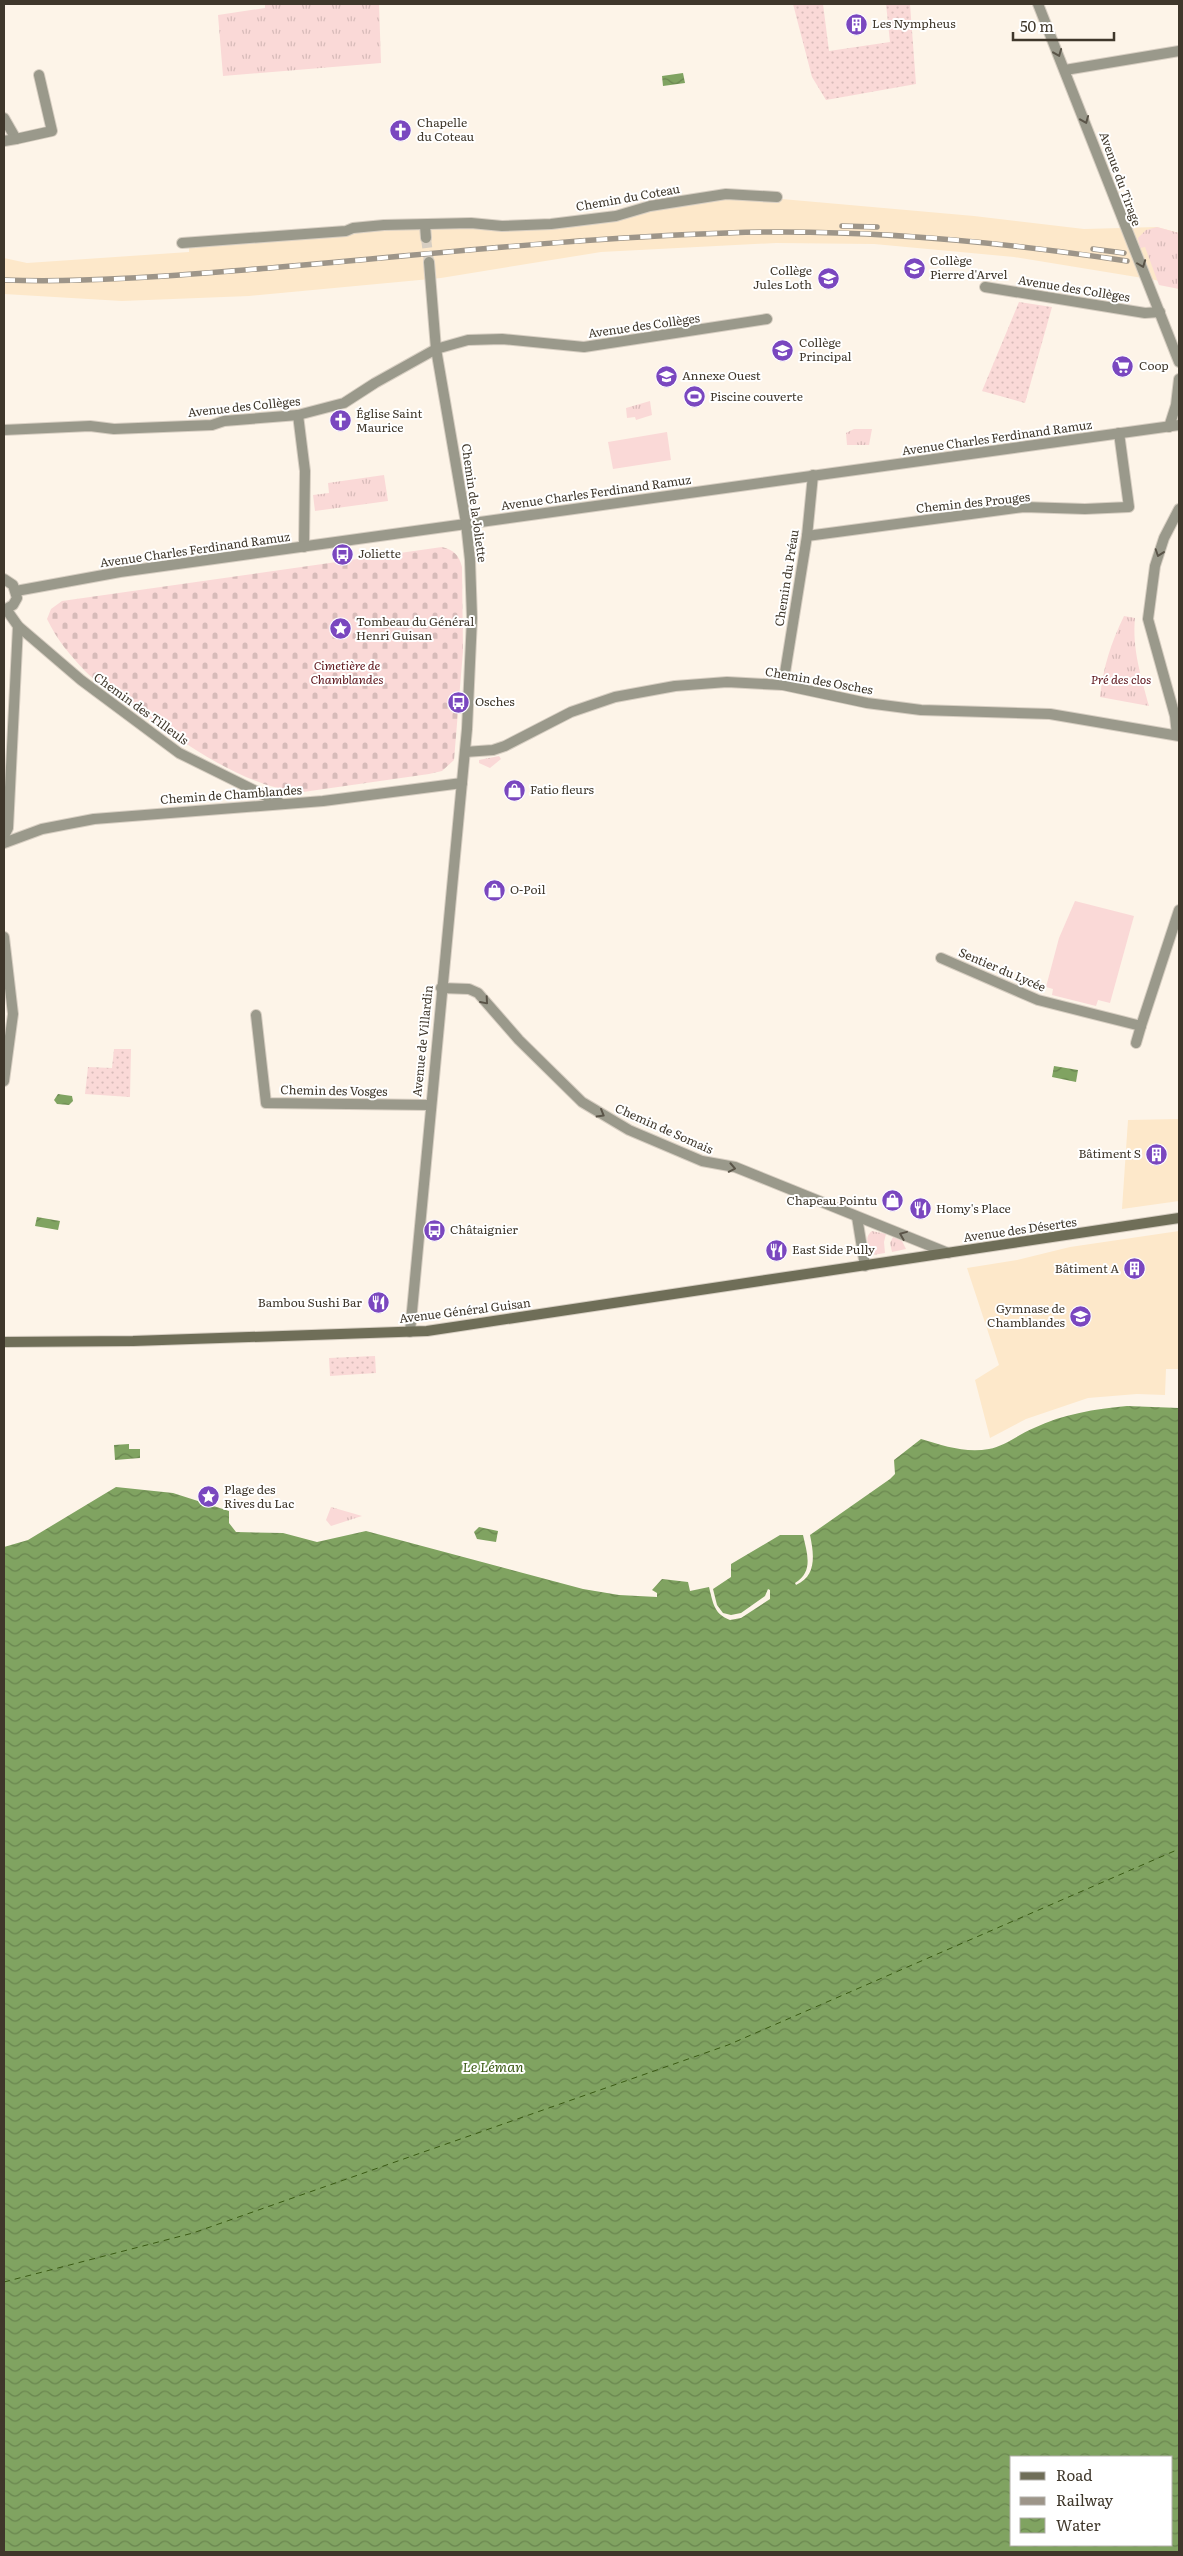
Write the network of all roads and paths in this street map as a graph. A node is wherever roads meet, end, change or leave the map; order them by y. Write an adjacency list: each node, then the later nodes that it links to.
1 (1038, 4): 3 (street, Avenue du Tirage, one-way to 3)
2 (1179, 51): 3 (street)
3 (1065, 70): 14 (street, Avenue du Tirage, one-way to 14)
4 (39, 74): 6 (street)
5 (4, 118): 6 (street)
6 (16, 139): 7 (street)
7 (4, 141)
8 (777, 196): 9 (street, Chemin du Coteau)
9 (424, 225): 10 (street); 11 (street, Chemin du Coteau)
10 (426, 238)
11 (182, 244)
12 (429, 262): 16 (street)
13 (985, 287): 14 (street, Avenue des Collèges)
14 (1160, 312): 17 (street, Avenue du Tirage)
15 (767, 319): 16 (street, Avenue des Collèges)
16 (436, 350): 19 (street, Avenue des Collèges); 25 (street, Chemin de la Joliette)
17 (1179, 362)
18 (1179, 380): 20 (street)
19 (298, 415): 21 (street, Avenue des Collèges); 27 (street)
20 (1174, 426): 22 (street, Avenue Charles Ferdinand Ramuz)
21 (4, 430)
22 (1119, 434): 23 (street, Avenue Charles Ferdinand Ramuz); 26 (street, Chemin des Prouges)
23 (813, 475): 25 (street, Avenue Charles Ferdinand Ramuz); 26 (street, Chemin du Préau)
24 (1179, 509): 33 (street, one-way to 33)
25 (466, 523): 27 (street, Avenue Charles Ferdinand Ramuz); 34 (street, Chemin de la Joliette)
26 (807, 536): 32 (street, Chemin du Préau)
27 (304, 546): 29 (street, Avenue Charles Ferdinand Ramuz)
28 (4, 579): 29 (street)
29 (16, 591): 30 (street)
30 (5, 610): 31 (street, Chemin des Tilleuls)
31 (18, 626): 36 (street, Chemin des Tilleuls); 37 (street)
32 (783, 685): 33 (street, Chemin des Osches); 34 (street, Chemin des Osches)
33 (1178, 735)
34 (465, 752): 35 (street, Avenue de Villardin)
35 (462, 783): 36 (street, Chemin de Chamblandes); 42 (street, Avenue de Villardin)
36 (281, 803): 38 (street, Chemin de Chamblandes)
37 (4, 836)
38 (4, 843)
39 (1179, 910): 44 (street)
40 (4, 936): 46 (street)
41 (941, 958): 44 (street, Sentier du Lycée)
42 (441, 988): 47 (street, Avenue de Villardin); 48 (street, Chemin de Somais, one-way to 48)
43 (256, 1015): 47 (street, Chemin des Vosges)
44 (1140, 1026): 45 (street)
45 (1136, 1043)
46 (4, 1081)
47 (430, 1105): 52 (street, Avenue de Villardin)
48 (857, 1217): 50 (street, Chemin de Somais, one-way to 48); 51 (street)
49 (1179, 1218): 50 (main road, Avenue des Désertes)
50 (948, 1253): 51 (main road, Avenue des Désertes)
51 (865, 1266): 52 (main road, Avenue Général Guisan)
52 (410, 1332): 53 (main road, Avenue Général Guisan)
53 (4, 1342)

